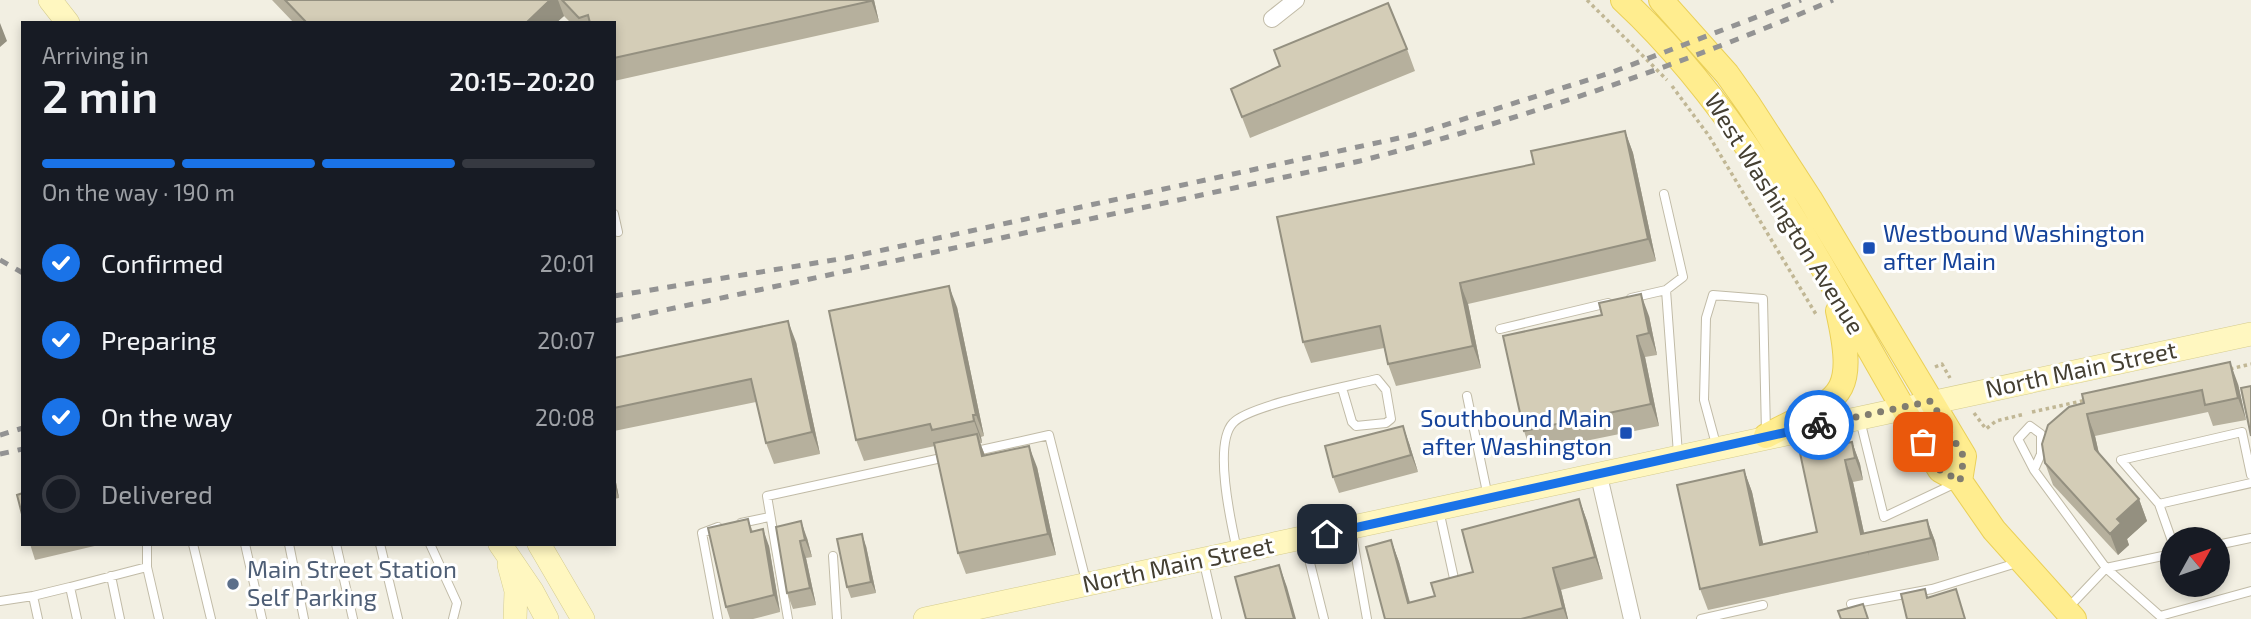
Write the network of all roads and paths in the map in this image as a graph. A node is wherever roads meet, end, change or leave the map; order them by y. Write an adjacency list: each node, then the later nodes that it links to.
1 (50, 0): 6 (main road)
2 (1296, 0): 5 (street)
3 (1623, 0): 11 (main road, West Washington Avenue)
4 (1661, 0): 16 (main road, West Washington Avenue)
5 (1272, 19)
6 (66, 21)
7 (1664, 194): 10 (lane)
8 (616, 223): 9 (lane)
9 (618, 232)
10 (1666, 290): 12 (lane); 21 (lane)
11 (1833, 290): 17 (main road, West Washington Avenue); 19 (main road)
12 (1500, 329)
13 (2251, 334): 16 (main road, North Main Street)
14 (1342, 388): 14 (lane); 45 (lane)
15 (1467, 396): 27 (lane)
16 (1931, 401): 17 (main road, North Main Street); 25 (main road, West Washington Avenue)
17 (1902, 408): 18 (main road, North Main Street); 25 (main road, West Washington Avenue)
18 (1859, 417): 19 (main road, North Main Street); 25 (lane)
19 (1766, 436): 20 (main road, North Main Street); 20 (lane)
20 (1717, 448): 21 (main road, North Main Street)
21 (1678, 457): 24 (main road, North Main Street)
22 (2034, 470): 22 (lane); 51 (lane)
23 (2251, 475): 28 (lane)
24 (1599, 476): 27 (main road, North Main Street); 84 (street)
25 (1960, 481): 49 (main road, West Washington Avenue)
26 (2251, 483): 28 (lane)
27 (1489, 499): 29 (main road, North Main Street)
28 (2159, 504): 31 (lane)
29 (1439, 510): 32 (main road, North Main Street); 53 (lane)
30 (769, 517): 54 (lane); 77 (lane); 78 (lane)
31 (2167, 527)
32 (1350, 529): 34 (main road, North Main Street); 83 (lane)
33 (2251, 538): 35 (lane)
34 (1304, 539): 45 (main road, North Main Street); 82 (lane)
35 (2230, 542)
36 (147, 546): 50 (lane)
37 (193, 546): 67 (lane)
38 (245, 546): 68 (lane)
39 (289, 546): 69 (lane)
40 (336, 546): 70 (lane)
41 (380, 546): 71 (lane)
42 (431, 546): 72 (lane)
43 (502, 546): 73 (main road); 74 (main road)
44 (540, 546): 57 (main road)
45 (1238, 552): 48 (main road, North Main Street)
46 (833, 556): 79 (lane)
47 (2160, 557): 51 (lane)
48 (1203, 560): 54 (main road, North Main Street); 81 (lane)
49 (2022, 561): 60 (lane); 62 (main road, West Washington Avenue)
50 (148, 567): 52 (lane); 66 (lane)
51 (2106, 568): 56 (lane); 62 (lane)
52 (111, 576): 55 (lane); 65 (lane)
53 (1455, 583)
54 (1087, 585): 80 (main road, North Main Street)
55 (70, 587): 58 (lane); 64 (lane)
56 (2251, 591)
57 (572, 595): 75 (main road); 76 (main road)
58 (33, 596): 59 (lane); 63 (lane)
59 (0, 601)
60 (1851, 604)
61 (1763, 605): 85 (lane)
62 (2070, 614)
63 (38, 619)
64 (77, 619)
65 (120, 619)
66 (159, 619)
67 (211, 619)
68 (262, 619)
69 (304, 619)
70 (352, 619)
71 (398, 619)
72 (453, 619)
73 (515, 619)
74 (547, 619)
75 (583, 619)
76 (595, 619)
77 (718, 619)
78 (788, 619)
79 (837, 619)
80 (925, 619)
81 (1217, 619)
82 (1324, 619)
83 (1367, 619)
84 (1632, 619)
85 (1701, 619)

